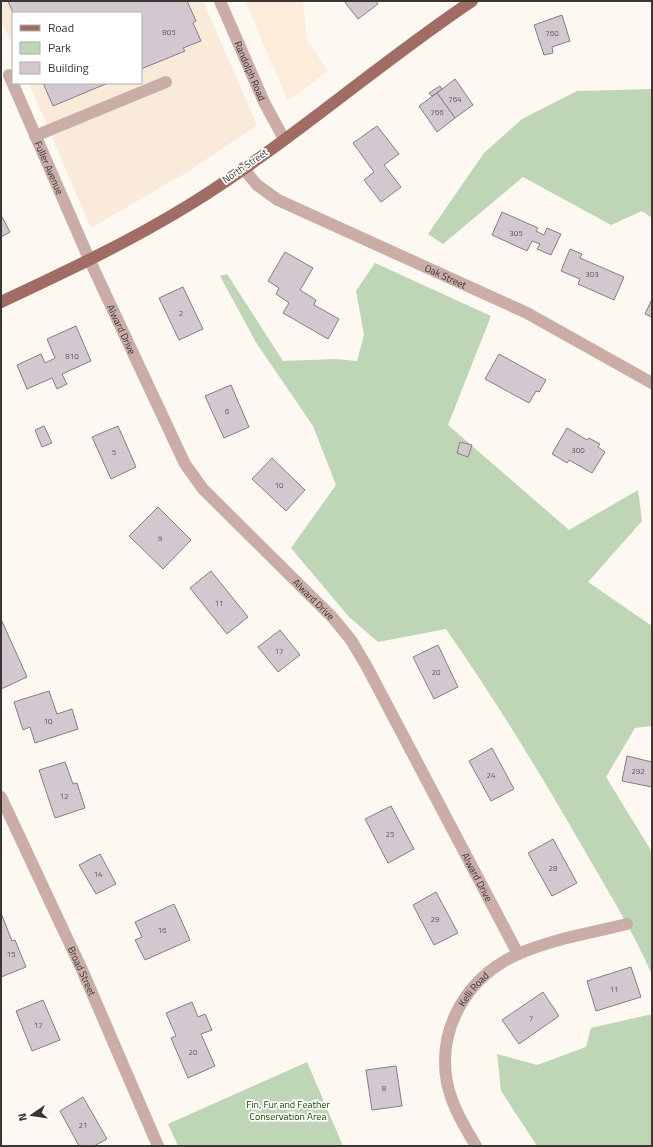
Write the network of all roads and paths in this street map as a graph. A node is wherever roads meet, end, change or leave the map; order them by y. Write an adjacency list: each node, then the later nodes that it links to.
1 (220, 1): 8 (street, Randolph Road)
2 (472, 1): 8 (main road, North Street)
3 (9, 75): 4 (street, Fuller Avenue)
4 (12, 82)
5 (166, 82): 7 (street)
6 (13, 84): 7 (street, Fuller Avenue)
7 (35, 136): 10 (street, Fuller Avenue)
8 (284, 139): 9 (main road, North Street)
9 (243, 168): 10 (main road, North Street); 12 (street, Oak Street)
10 (90, 260): 11 (main road, North Street); 15 (street, Alward Drive)
11 (1, 302)
12 (652, 383)
13 (1, 798): 16 (street, Broad Street)
14 (627, 924): 15 (street, Kelli Road)
15 (518, 954): 17 (street, Kelli Road)
16 (158, 1146)
17 (476, 1146)

